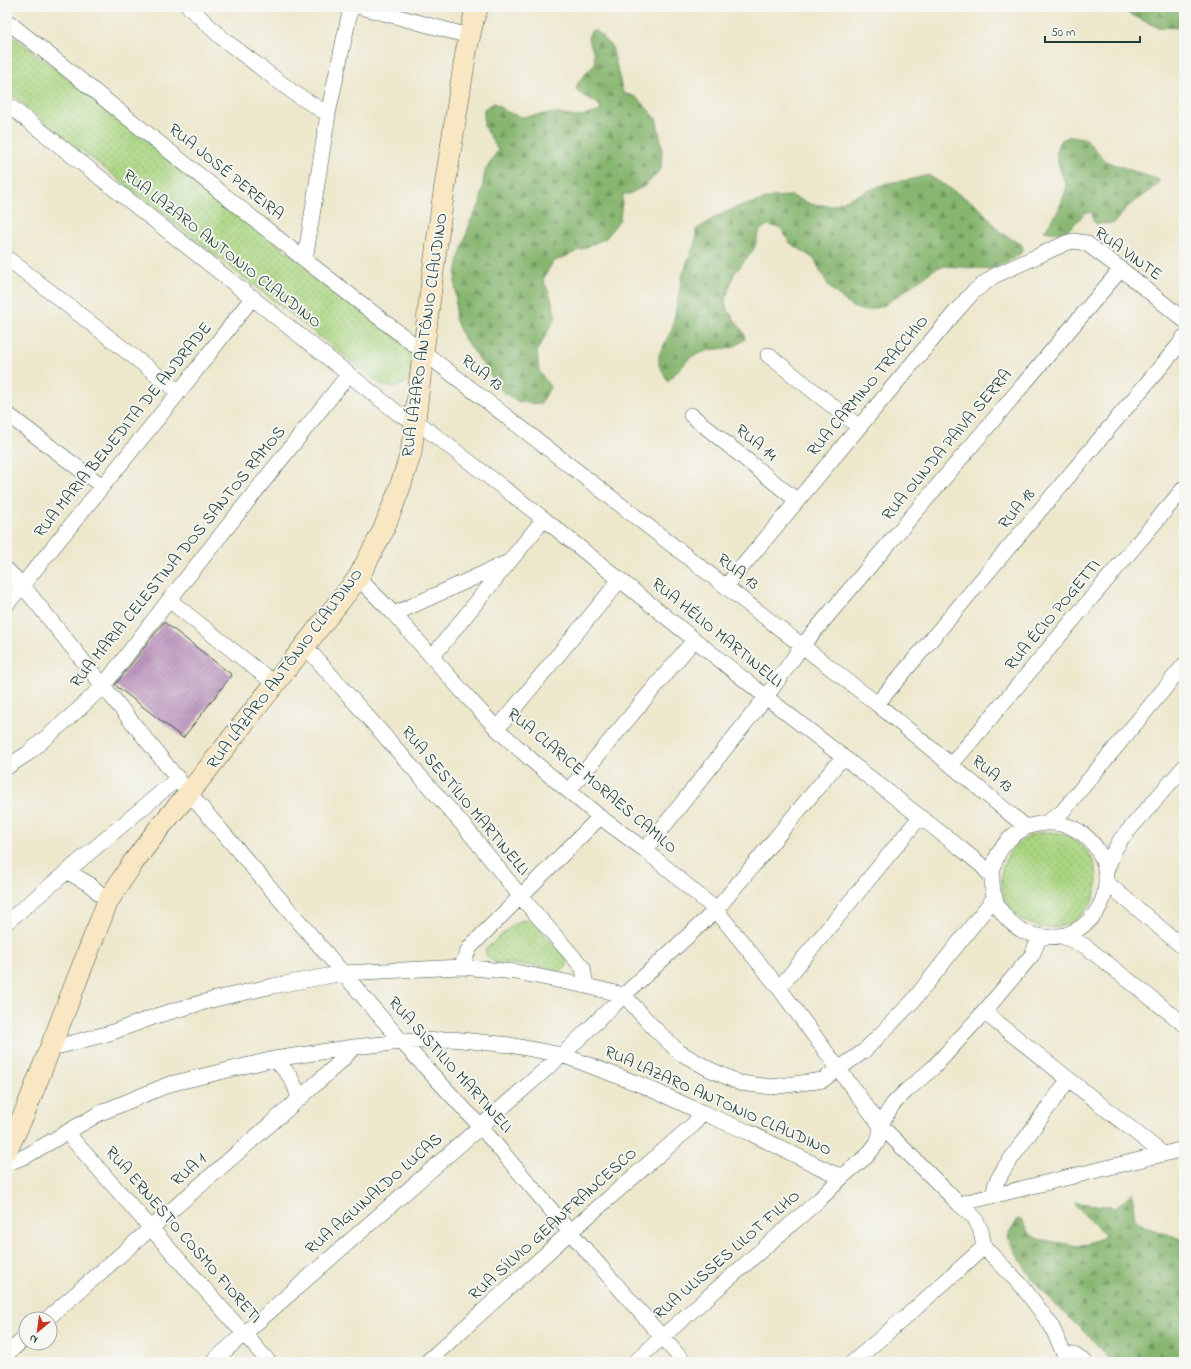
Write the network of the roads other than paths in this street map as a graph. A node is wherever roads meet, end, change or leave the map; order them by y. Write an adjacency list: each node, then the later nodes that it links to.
1 (189, 7): 8 (street)
2 (351, 7): 8 (street)
3 (361, 7): 6 (street)
4 (478, 7): 6 (main road, RUA LÁZARO ANTÔNIO CLAUDINO)
5 (7, 20): 11 (street, RUA JOSÉ PEREIRA)
6 (469, 36): 16 (main road, RUA LÁZARO ANTÔNIO CLAUDINO)
7 (7, 104): 13 (street, RUA LAZARO ANTONIO CLAUDINO)
8 (328, 114): 11 (street)
9 (1066, 243): 12 (street, RUA VINTE); 23 (street, RUA CARMINO TRACCHIO)
10 (7, 258): 19 (street)
11 (305, 260): 16 (street, RUA JOSÉ PEREIRA)
12 (1121, 269): 14 (street, RUA VINTE); 39 (street, RUA OLINDA PAIVA SERRA)
13 (253, 297): 18 (street, RUA LAZARO ANTONIO CLAUDINO); 19 (street, RUA MARIA BENEDITA DE ANDRADE)
14 (1184, 320)
15 (1184, 337): 45 (street, RUA 18)
16 (423, 352): 22 (main road, RUA LÁZARO ANTÔNIO CLAUDINO); 33 (street, RUA 13)
17 (768, 355): 23 (street)
18 (349, 374): 22 (street, RUA LAZARO ANTONIO CLAUDINO); 34 (street, RUA MARIA CELESTINA DOS SANTOS RAMOS)
19 (179, 392): 24 (street, RUA MARIA BENEDITA DE ANDRADE)
20 (7, 414): 24 (street)
21 (691, 415): 26 (street, RUA 14)
22 (416, 421): 27 (street, RUA HÉLIO MARTINELLI); 30 (main road, RUA LÁZARO ANTÔNIO CLAUDINO)
23 (859, 427): 26 (street, RUA CARMINO TRACCHIO)
24 (102, 486): 32 (street, RUA MARIA BENEDITA DE ANDRADE)
25 (1184, 488): 48 (street, RUA ÉCIO POGETTI)
26 (796, 500): 33 (street, RUA CARMINO TRACCHIO)
27 (544, 519): 28 (street); 31 (street, RUA HÉLIO MARTINELLI)
28 (511, 561): 36 (street); 40 (street)
29 (7, 570): 32 (street, RUA SISTILIO MARTINELI)
30 (358, 578): 36 (street, RUA CLARICE MORAES CAMILO); 38 (main road, RUA LÁZARO ANTÔNIO CLAUDINO)
31 (620, 580): 37 (street, RUA HÉLIO MARTINELLI); 46 (street)
32 (23, 586): 35 (street, RUA MARIA BENEDITA DE ANDRADE); 43 (street, RUA SISTILIO MARTINELI)
33 (726, 586): 39 (street, RUA 13)
34 (169, 600): 42 (street); 43 (street, RUA MARIA CELESTINA DOS SANTOS RAMOS)
35 (7, 604)
36 (394, 614): 40 (street, RUA CLARICE MORAES CAMILO)
37 (694, 640): 44 (street, RUA HÉLIO MARTINELLI); 52 (street)
38 (305, 646): 42 (main road, RUA LÁZARO ANTÔNIO CLAUDINO); 61 (street, RUA SESTÍLIO MARTINELLI)
39 (802, 646): 44 (street, RUA OLINDA PAIVA SERRA); 45 (street, RUA 13)
40 (432, 657): 46 (street, RUA CLARICE MORAES CAMILO)
41 (1184, 665): 55 (street)
42 (275, 684): 51 (main road, RUA LÁZARO ANTÔNIO CLAUDINO)
43 (103, 686): 49 (street, RUA MARIA CELESTINA DOS SANTOS RAMOS); 51 (street, RUA SISTILIO MARTINELI)
44 (766, 697): 47 (street, RUA HÉLIO MARTINELLI); 57 (street, RUA OLINDA PAIVA SERRA)
45 (877, 704): 48 (street, RUA 13)
46 (497, 729): 52 (street, RUA CLARICE MORAES CAMILO)
47 (843, 757): 54 (street, RUA HÉLIO MARTINELLI); 64 (street)
48 (951, 765): 56 (street, RUA 13)
49 (7, 767)
50 (1184, 768): 60 (street)
51 (184, 786): 58 (street); 63 (main road, RUA LÁZARO ANTÔNIO CLAUDINO); 70 (street, RUA SISTILIO MARTINELI)
52 (569, 790): 53 (street, RUA CLARICE MORAES CAMILO)
53 (600, 817): 57 (street, RUA CLARICE MORAES CAMILO); 61 (street)
54 (920, 817): 59 (street, RUA HÉLIO MARTINELLI); 72 (street)
55 (1046, 823): 56 (street); 60 (street)
56 (1026, 827): 59 (street)
57 (645, 850): 64 (street, RUA CLARICE MORAES CAMILO)
58 (68, 872): 63 (street); 65 (street)
59 (992, 877): 62 (street)
60 (1107, 878): 67 (street); 68 (street)
61 (521, 897): 69 (street); 71 (street, RUA SESTÍLIO MARTINELLI)
62 (995, 897): 66 (street); 81 (street, RUA LAZARO ANTONIO CLAUDINO)
63 (108, 901): 78 (main road, RUA LÁZARO ANTÔNIO CLAUDINO)
64 (716, 910): 72 (street, RUA CLARICE MORAES CAMILO); 73 (street)
65 (7, 922)
66 (1040, 936): 67 (street); 74 (street)
67 (1062, 936): 75 (street)
68 (1182, 942)
69 (461, 967): 70 (street); 71 (street)
70 (344, 973): 76 (street, RUA SISTILIO MARTINELI); 78 (street)
71 (586, 986): 73 (street)
72 (779, 988): 81 (street, RUA CLARICE MORAES CAMILO)
73 (624, 995): 79 (street); 81 (street, RUA LAZARO ANTONIO CLAUDINO)
74 (984, 1012): 82 (street); 85 (street)
75 (1184, 1024)
76 (402, 1042): 77 (street, RUA LAZARO ANTONIO CLAUDINO); 79 (street, RUA LAZARO ANTONIO CLAUDINO); 86 (street, RUA SISTILIO MARTINELI)
77 (354, 1047): 80 (street, RUA LAZARO ANTONIO CLAUDINO); 83 (street, RUA 1)
78 (49, 1049): 89 (main road, RUA LÁZARO ANTÔNIO CLAUDINO)
79 (562, 1055): 84 (street, RUA LAZARO ANTONIO CLAUDINO); 86 (street, RUA AGUINALDO LUCAS)
80 (274, 1059): 83 (street); 87 (street, RUA LAZARO ANTONIO CLAUDINO)
81 (839, 1070): 85 (street, RUA CLARICE MORAES CAMILO)
82 (1068, 1080): 90 (street); 93 (street)
83 (299, 1099): 95 (street, RUA 1)
84 (701, 1112): 92 (street, RUA LAZARO ANTONIO CLAUDINO); 96 (street, RUA SÍLVIO GEANFRANCESCO)
85 (880, 1125): 92 (street, RUA LAZARO ANTONIO CLAUDINO); 94 (street, RUA CLARICE MORAES CAMILO)
86 (480, 1126): 96 (street, RUA SISTILIO MARTINELI); 99 (street, RUA AGUINALDO LUCAS)
87 (67, 1133): 91 (street, RUA LAZARO ANTONIO CLAUDINO); 95 (street, RUA ERNESTO COSMO FIORETI)
88 (1184, 1149): 90 (street)
89 (7, 1150)
90 (1163, 1154): 93 (street)
91 (7, 1161)
92 (843, 1176): 100 (street, RUA ULISSES LILOT FILHO)
93 (993, 1196): 94 (street)
94 (959, 1204): 97 (street, RUA CLARICE MORAES CAMILO)
95 (152, 1228): 98 (street, RUA 1); 99 (street, RUA ERNESTO COSMO FIORETI)
96 (570, 1232): 100 (street, RUA SISTILIO MARTINELI); 106 (street, RUA SÍLVIO GEANFRANCESCO)
97 (984, 1247): 103 (street); 109 (street)
98 (56, 1311)
99 (244, 1334): 104 (street, RUA AGUINALDO LUCAS); 105 (street, RUA ERNESTO COSMO FIORETI)
100 (662, 1337): 107 (street, RUA ULISSES LILOT FILHO); 108 (street, RUA SISTILIO MARTINELI)
101 (18, 1344): 102 (street)
102 (7, 1354)
103 (1060, 1358): 110 (street)
104 (212, 1362)
105 (269, 1362)
106 (427, 1362)
107 (635, 1362)
108 (684, 1362)
109 (853, 1362)
110 (1085, 1362)

